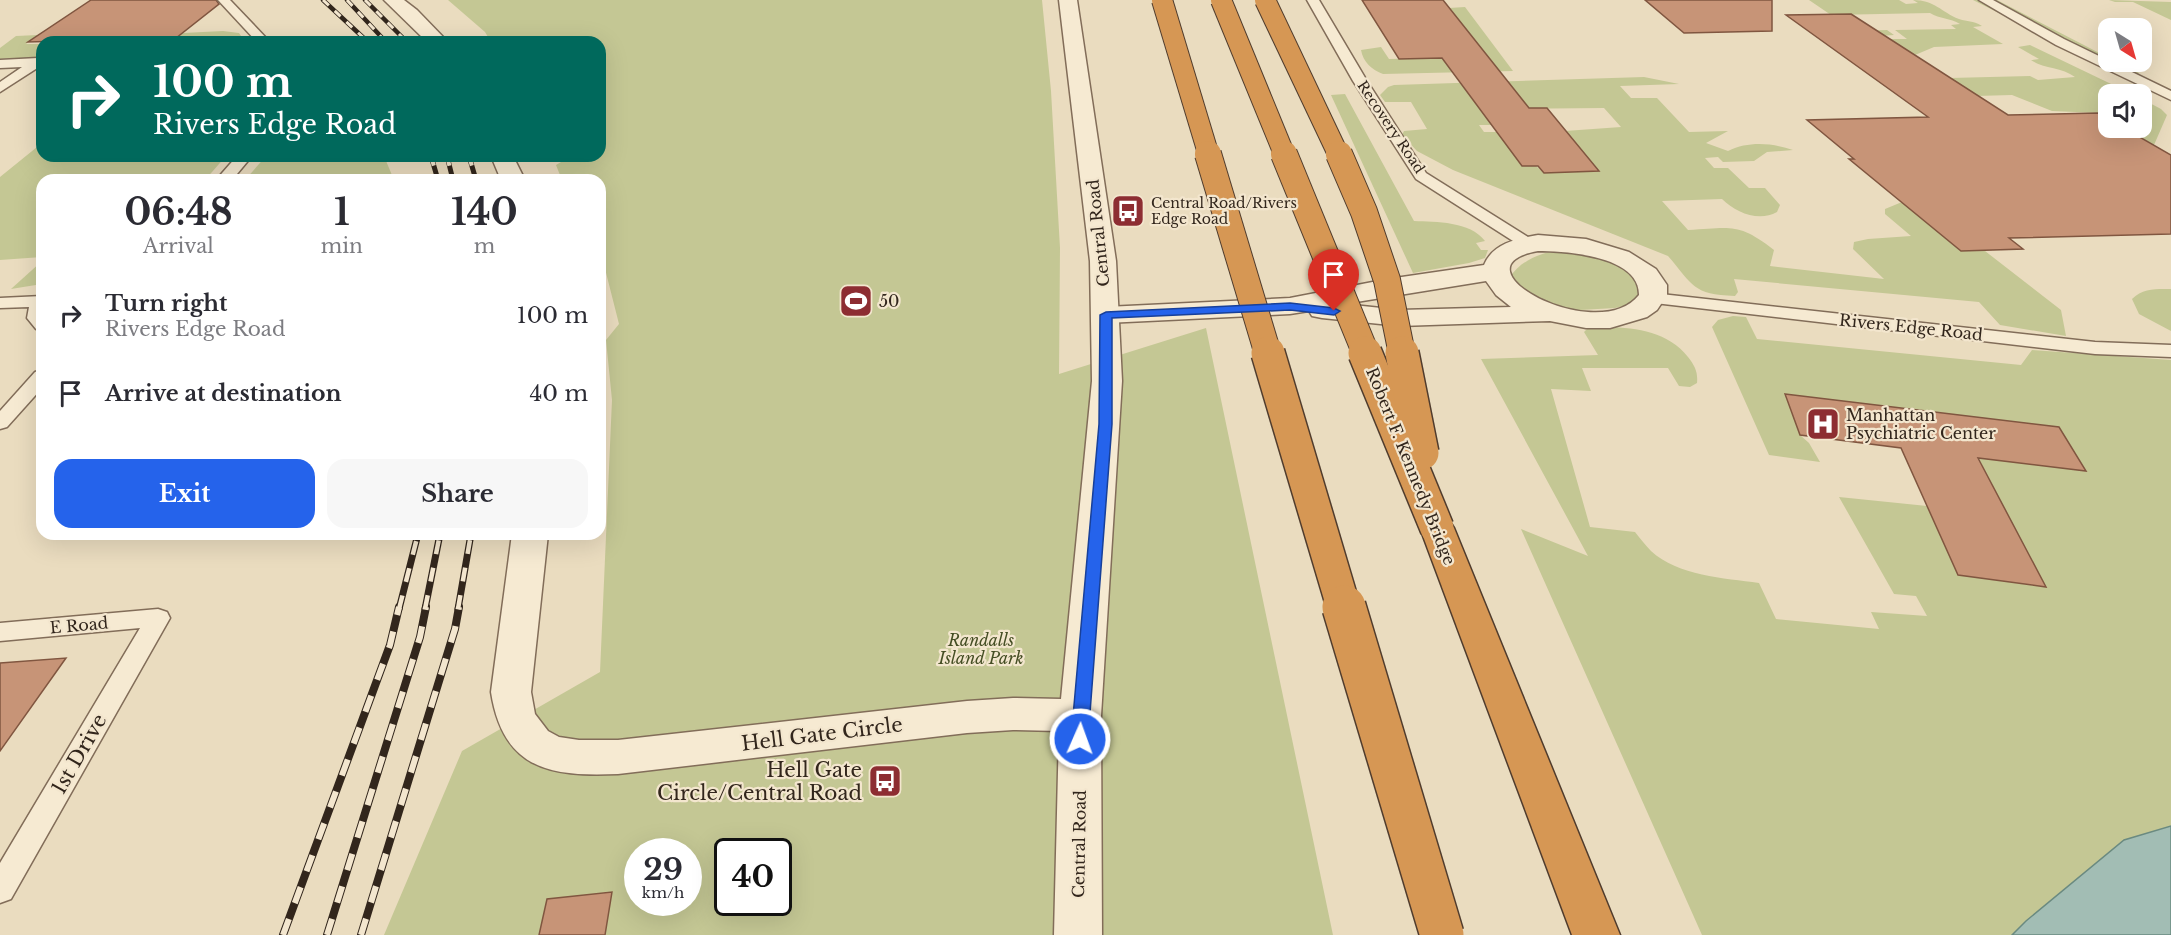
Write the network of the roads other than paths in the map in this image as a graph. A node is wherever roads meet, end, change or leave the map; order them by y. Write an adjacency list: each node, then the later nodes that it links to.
1 (224, 0): 9 (lane)
2 (393, 0): 10 (street)
3 (1068, 0): 25 (street, Central Road)
4 (1162, 0): 36 (highway, bridge)
5 (1221, 0): 29 (highway, Robert F. Kennedy Bridge, bridge)
6 (1264, 0): 29 (highway, bridge)
7 (1312, 0): 18 (lane, Recovery Road)
8 (1985, 0): 15 (lane)
9 (258, 36)
10 (432, 36)
11 (36, 62): 12 (lane)
12 (0, 63)
13 (36, 64): 14 (lane)
14 (0, 88)
15 (2171, 96)
16 (239, 162): 17 (lane)
17 (229, 174)
18 (1530, 245): 19 (street); 20 (street)
19 (1497, 271): 23 (street); 24 (street)
20 (1652, 298): 24 (street); 26 (lane, Rivers Edge Road)
21 (36, 302): 22 (lane)
22 (0, 303)
23 (1290, 306): 24 (street); 25 (street)
24 (1552, 314)
25 (1106, 315): 33 (street, Central Road)
26 (2171, 351)
27 (36, 383): 28 (lane)
28 (0, 423)
29 (1437, 528): 37 (highway, Robert F. Kennedy Bridge)
30 (529, 540): 33 (street, Hell Gate Circle)
31 (158, 618): 32 (lane, E Road); 34 (lane, 1st Drive)
32 (0, 632)
33 (1080, 716): 35 (street, Central Road)
34 (0, 890)
35 (1078, 935)
36 (1442, 935)
37 (1596, 935)

